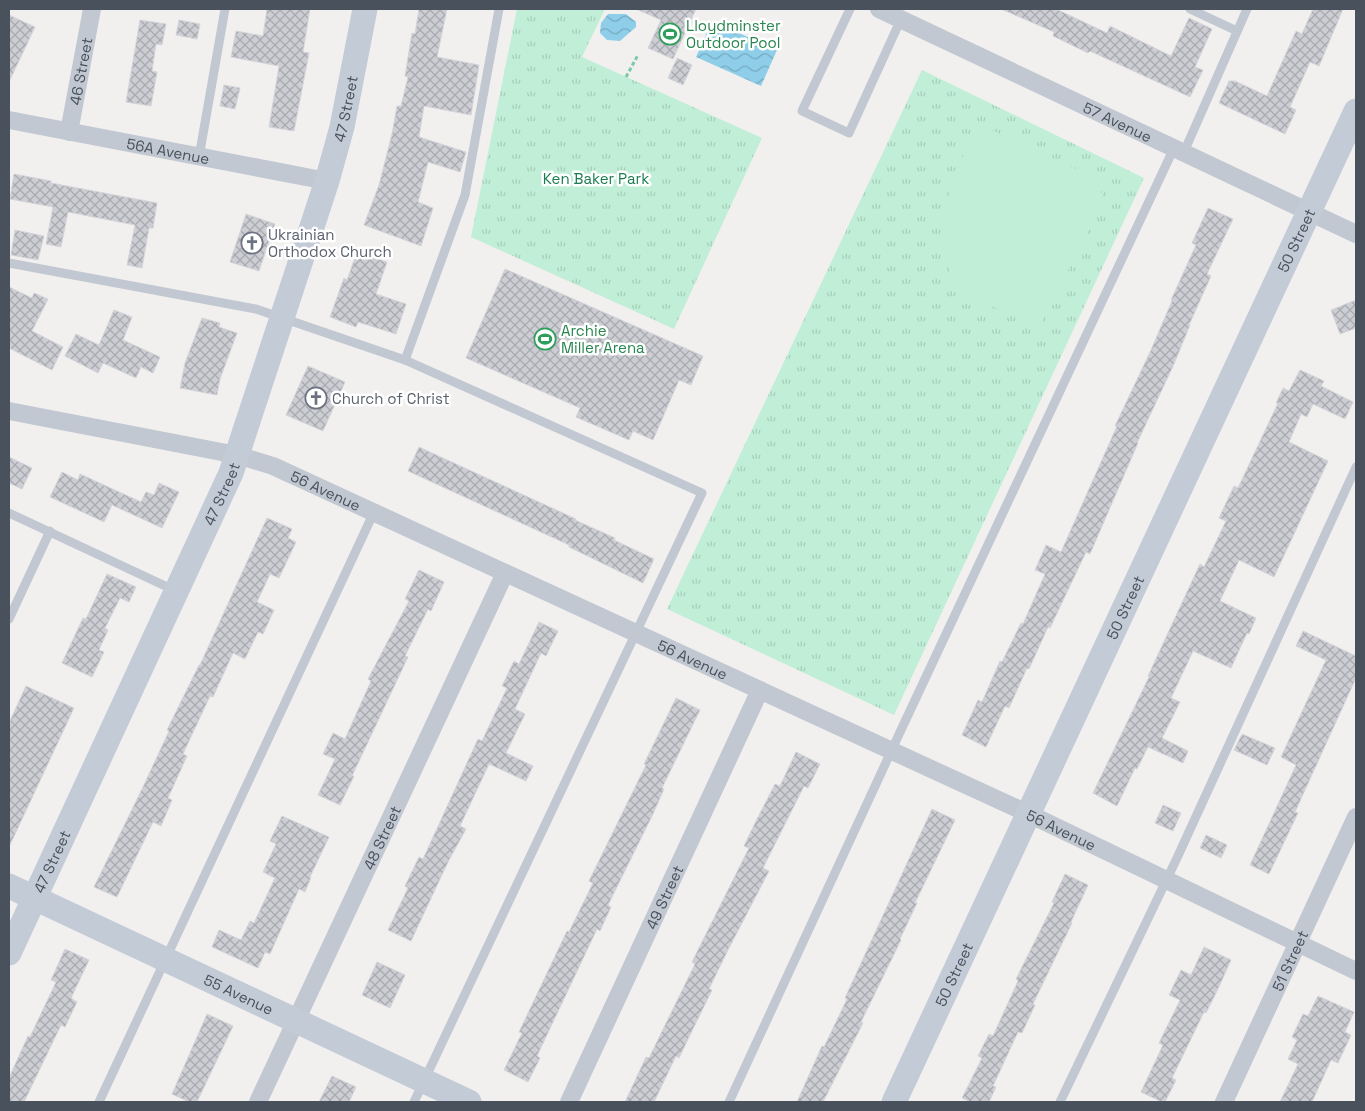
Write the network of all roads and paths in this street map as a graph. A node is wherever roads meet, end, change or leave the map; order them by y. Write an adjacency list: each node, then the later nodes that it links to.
1 (92, 9): 15 (street, 46 Street)
2 (225, 9): 17 (lane)
3 (365, 9): 18 (street, 47 Street)
4 (499, 9): 23 (lane)
5 (850, 9): 9 (lane)
6 (879, 9): 9 (street, 57 Avenue)
7 (1190, 9): 10 (lane)
8 (1247, 9): 10 (lane)
9 (902, 19): 16 (street, 57 Avenue)
10 (1237, 31): 16 (lane)
11 (638, 55): 12 (path)
12 (626, 77)
13 (1356, 111): 19 (street, 50 Street)
14 (9, 120): 15 (street, 56A Avenue)
15 (69, 132): 17 (street, 56A Avenue)
16 (1179, 150): 19 (street, 57 Avenue); 35 (lane)
17 (199, 157): 18 (street, 56A Avenue)
18 (328, 181): 22 (street, 47 Street)
19 (1310, 212): 20 (street, 57 Avenue); 36 (street, 50 Street)
20 (1356, 234)
21 (9, 263): 22 (lane)
22 (282, 317): 23 (lane); 25 (street, 47 Street)
23 (404, 360): 33 (lane)
24 (9, 411): 25 (street, 56 Avenue)
25 (237, 455): 27 (street, 56 Avenue); 31 (street, 47 Street)
26 (1356, 467): 38 (lane)
27 (374, 512): 30 (street, 56 Avenue); 43 (lane)
28 (9, 513): 29 (lane)
29 (50, 532): 31 (lane); 32 (lane)
30 (505, 573): 33 (street, 56 Avenue); 45 (street, 48 Street)
31 (177, 592): 40 (street, 47 Street)
32 (9, 619)
33 (635, 632): 34 (street, 56 Avenue); 46 (lane)
34 (760, 690): 35 (street, 56 Avenue); 50 (street, 49 Street)
35 (892, 751): 36 (street, 56 Avenue); 51 (lane)
36 (1029, 814): 38 (street, 56 Avenue); 52 (street, 50 Street)
37 (1356, 817): 41 (street, 51 Street)
38 (1166, 880): 41 (street, 56 Avenue); 53 (lane)
39 (9, 886): 40 (street, 55 Avenue)
40 (34, 898): 42 (street, 47 Street); 43 (street, 55 Avenue)
41 (1298, 943): 44 (street, 56 Avenue); 54 (street, 51 Street)
42 (9, 953)
43 (166, 960): 45 (street, 55 Avenue); 47 (lane)
44 (1356, 971)
45 (296, 1022): 46 (street, 55 Avenue); 48 (street, 48 Street)
46 (419, 1092): 49 (street, 55 Avenue)
47 (99, 1102)
48 (258, 1102)
49 (469, 1102)
50 (568, 1102)
51 (729, 1102)
52 (894, 1102)
53 (1060, 1102)
54 (1224, 1102)

